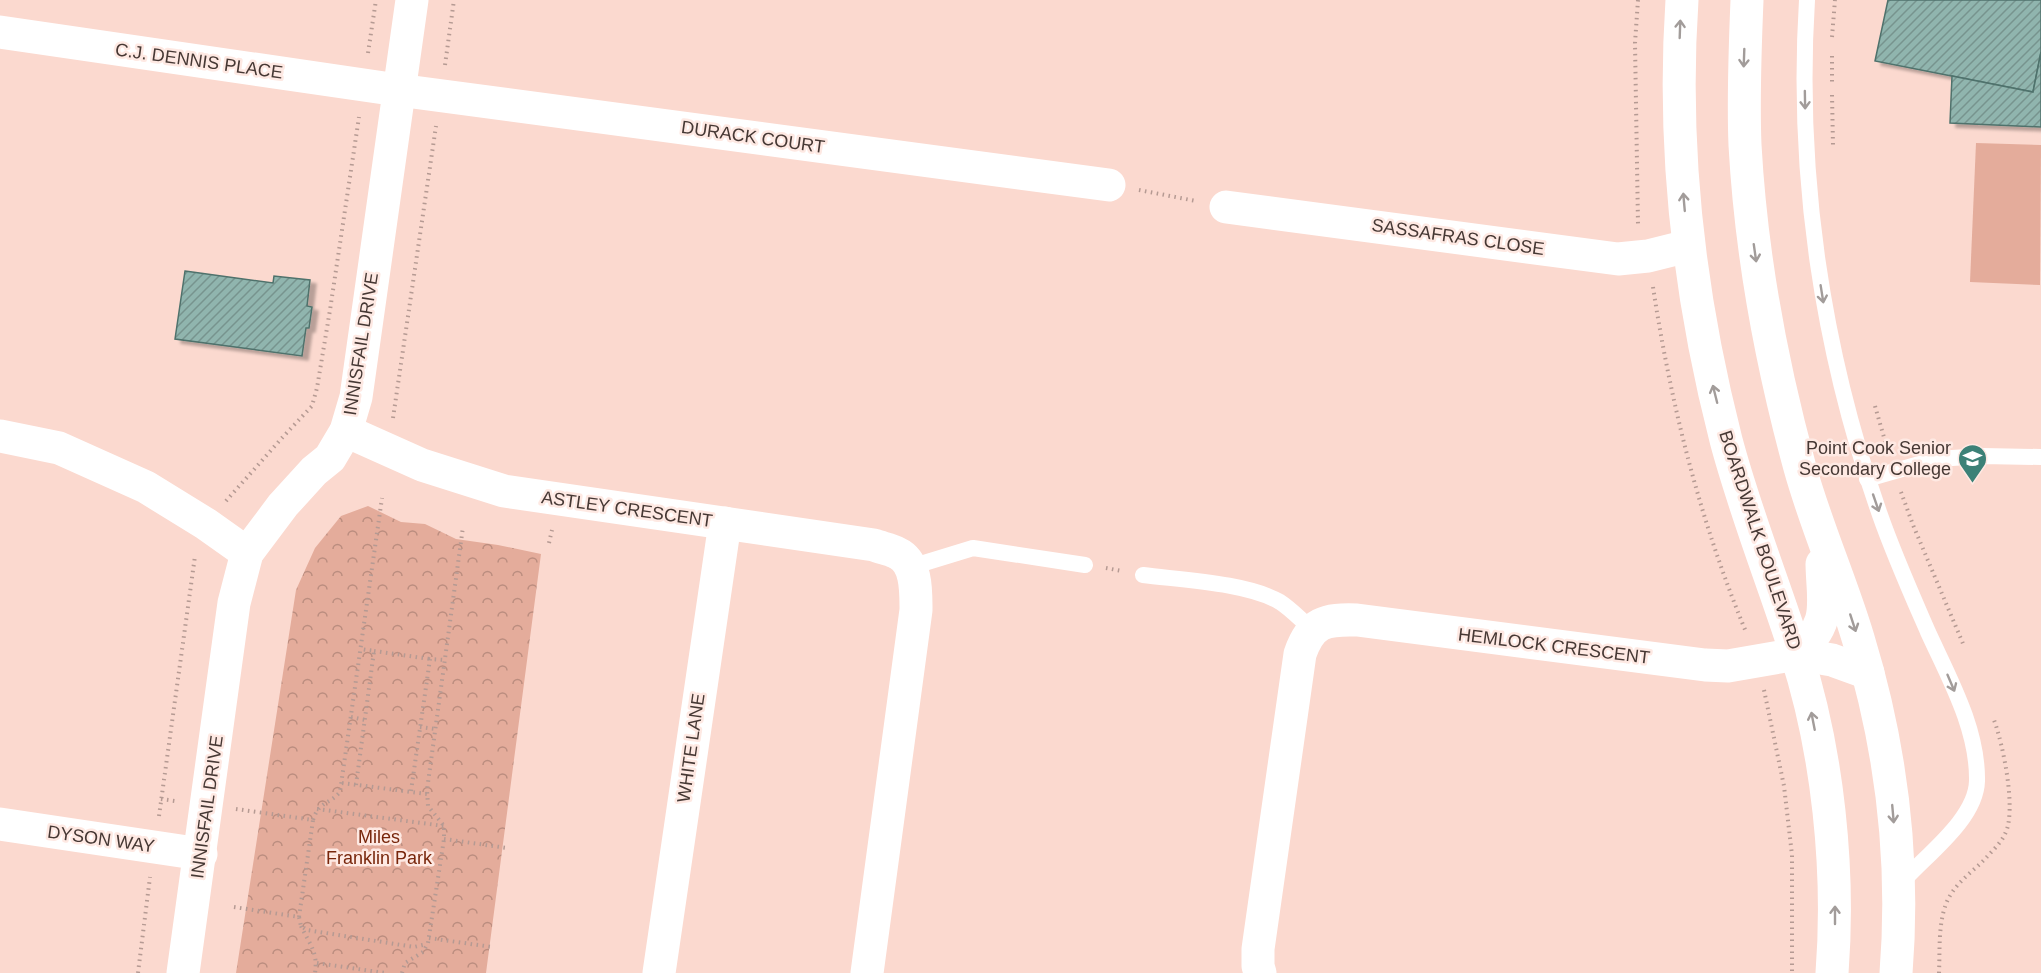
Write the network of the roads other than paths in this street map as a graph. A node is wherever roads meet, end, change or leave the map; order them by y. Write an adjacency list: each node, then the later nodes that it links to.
1 (412, 0): 6 (street, INNISFAIL DRIVE)
2 (1682, 0): 9 (street, BOARDWALK BOULEVARD, one-way to 2)
3 (1746, 0): 15 (street, one-way to 15)
4 (1807, 0): 13 (lane, one-way to 13)
5 (0, 32): 6 (street, C.J. DENNIS PLACE)
6 (398, 90): 7 (street, DURACK COURT); 10 (street, INNISFAIL DRIVE)
7 (1109, 184)
8 (1226, 207): 9 (street, SASSAFRAS CLOSE)
9 (1688, 246): 21 (street, BOARDWALK BOULEVARD, one-way to 9)
10 (346, 431): 14 (street, ASTLEY CRESCENT); 16 (street, INNISFAIL DRIVE)
11 (0, 436): 16 (street)
12 (2041, 457): 13 (lane)
13 (1867, 478): 25 (lane, one-way to 25)
14 (725, 523): 18 (street, ASTLEY CRESCENT); 27 (street, WHITE LANE)
15 (1821, 532): 21 (street); 22 (street, one-way to 22)
16 (247, 553): 24 (street, INNISFAIL DRIVE)
17 (1085, 565): 18 (lane)
18 (910, 567): 28 (street)
19 (1143, 575): 20 (lane)
20 (1312, 629): 21 (street, HEMLOCK CRESCENT); 29 (street)
21 (1797, 654): 22 (street); 30 (street, BOARDWALK BOULEVARD, one-way to 21)
22 (1868, 673): 25 (street, one-way to 25)
23 (0, 824): 24 (street, DYSON WAY)
24 (201, 854): 26 (street, INNISFAIL DRIVE)
25 (1899, 895): 31 (street)
26 (183, 973)
27 (659, 973)
28 (867, 973)
29 (1260, 973)
30 (1832, 973)
31 (1896, 973)

